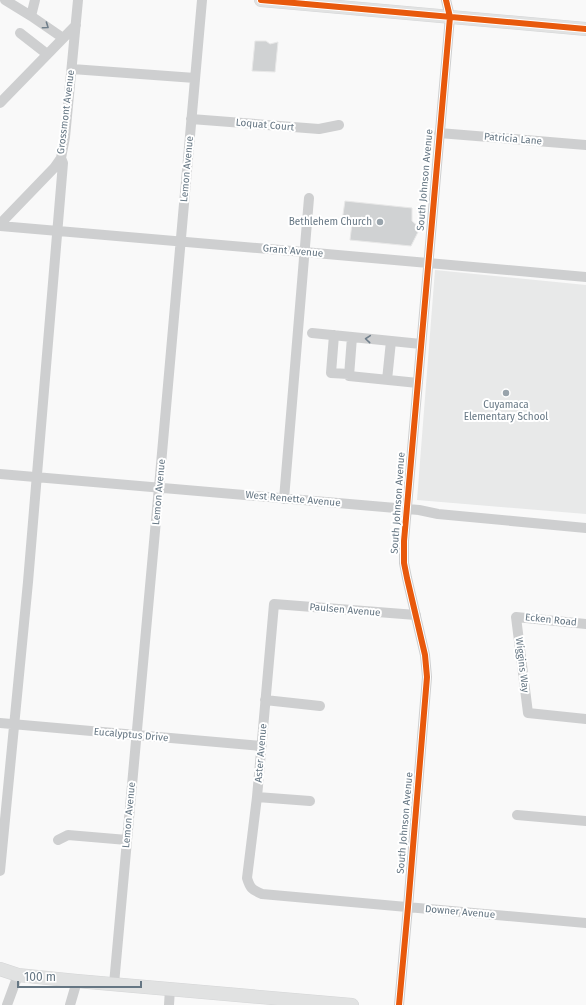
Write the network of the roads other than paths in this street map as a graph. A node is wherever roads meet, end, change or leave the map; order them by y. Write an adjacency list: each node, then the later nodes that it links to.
1 (5, 0): 8 (street)
2 (35, 0): 8 (street)
3 (78, 0): 10 (street, Grossmont Avenue)
4 (202, 0): 16 (street, Lemon Avenue)
5 (261, 0): 7 (main road)
6 (446, 0): 9 (street, South Johnson Avenue)
7 (368, 5): 9 (main road)
8 (31, 16): 13 (street, one-way to 13)
9 (450, 16): 11 (main road); 20 (street, South Johnson Avenue)
10 (76, 25): 13 (street); 15 (street, Grossmont Avenue)
11 (586, 29)
12 (20, 34): 14 (street)
13 (63, 38): 14 (street)
14 (47, 54): 17 (street)
15 (72, 69): 16 (street); 22 (street, Grossmont Avenue)
16 (195, 78): 18 (street, Lemon Avenue)
17 (0, 103)
18 (191, 119): 19 (street, Loquat Court); 26 (street, Lemon Avenue)
19 (339, 125)
20 (439, 133): 21 (street, Patricia Lane); 28 (street, South Johnson Avenue)
21 (586, 145)
22 (61, 158): 24 (street, Grossmont Avenue); 25 (street)
23 (309, 198): 27 (street)
24 (0, 225): 25 (street, Grant Avenue)
25 (58, 231): 26 (street, Grant Avenue); 39 (street)
26 (181, 242): 27 (street, Grant Avenue); 40 (street, Lemon Avenue)
27 (304, 252): 28 (street, Grant Avenue); 41 (street)
28 (428, 263): 29 (street, Grant Avenue); 34 (street, South Johnson Avenue)
29 (586, 277)
30 (312, 333): 31 (street)
31 (334, 335): 32 (street); 35 (street)
32 (352, 337): 33 (street, one-way to 32); 35 (street)
33 (391, 341): 34 (street); 36 (street)
34 (421, 344): 37 (street, South Johnson Avenue)
35 (349, 374): 36 (street)
36 (388, 380): 37 (street)
37 (418, 383): 42 (street, South Johnson Avenue)
38 (0, 474): 39 (street, West Renette Avenue)
39 (37, 478): 40 (street, West Renette Avenue); 52 (street)
40 (159, 488): 41 (street, West Renette Avenue); 53 (street, Lemon Avenue)
41 (284, 499): 42 (street, West Renette Avenue)
42 (406, 509): 43 (street, West Renette Avenue); 45 (street, South Johnson Avenue)
43 (586, 528)
44 (274, 604): 45 (street, Paulsen Avenue); 48 (street, Aster Avenue)
45 (416, 615): 64 (street, South Johnson Avenue)
46 (516, 617): 47 (street, Ecken Road); 50 (street, Wiggins Way)
47 (586, 624)
48 (265, 700): 49 (street); 54 (street, Aster Avenue)
49 (320, 706)
50 (586, 719)
51 (0, 724): 52 (street, Eucalyptus Drive)
52 (15, 725): 53 (street, Eucalyptus Drive); 61 (street)
53 (136, 736): 54 (street, Eucalyptus Drive); 60 (street, Lemon Avenue)
54 (261, 746): 55 (street, Aster Avenue)
55 (257, 797): 56 (street); 63 (street, Aster Avenue)
56 (310, 801)
57 (517, 815): 58 (street)
58 (586, 821)
59 (58, 840): 60 (street)
60 (127, 840): 69 (street, Lemon Avenue)
61 (1, 850): 62 (street)
62 (0, 871)
63 (262, 894): 64 (street, Downer Avenue)
64 (408, 907): 65 (street, Downer Avenue); 76 (street, South Johnson Avenue)
65 (586, 922)
66 (0, 969): 67 (main road)
67 (18, 975): 68 (main road); 72 (street)
68 (77, 981): 69 (main road); 73 (street)
69 (114, 984): 70 (main road)
70 (170, 989): 71 (main road); 74 (street)
71 (245, 1000): 75 (main road)
72 (7, 1005)
73 (70, 1005)
74 (169, 1005)
75 (352, 1005)
76 (398, 1005)

